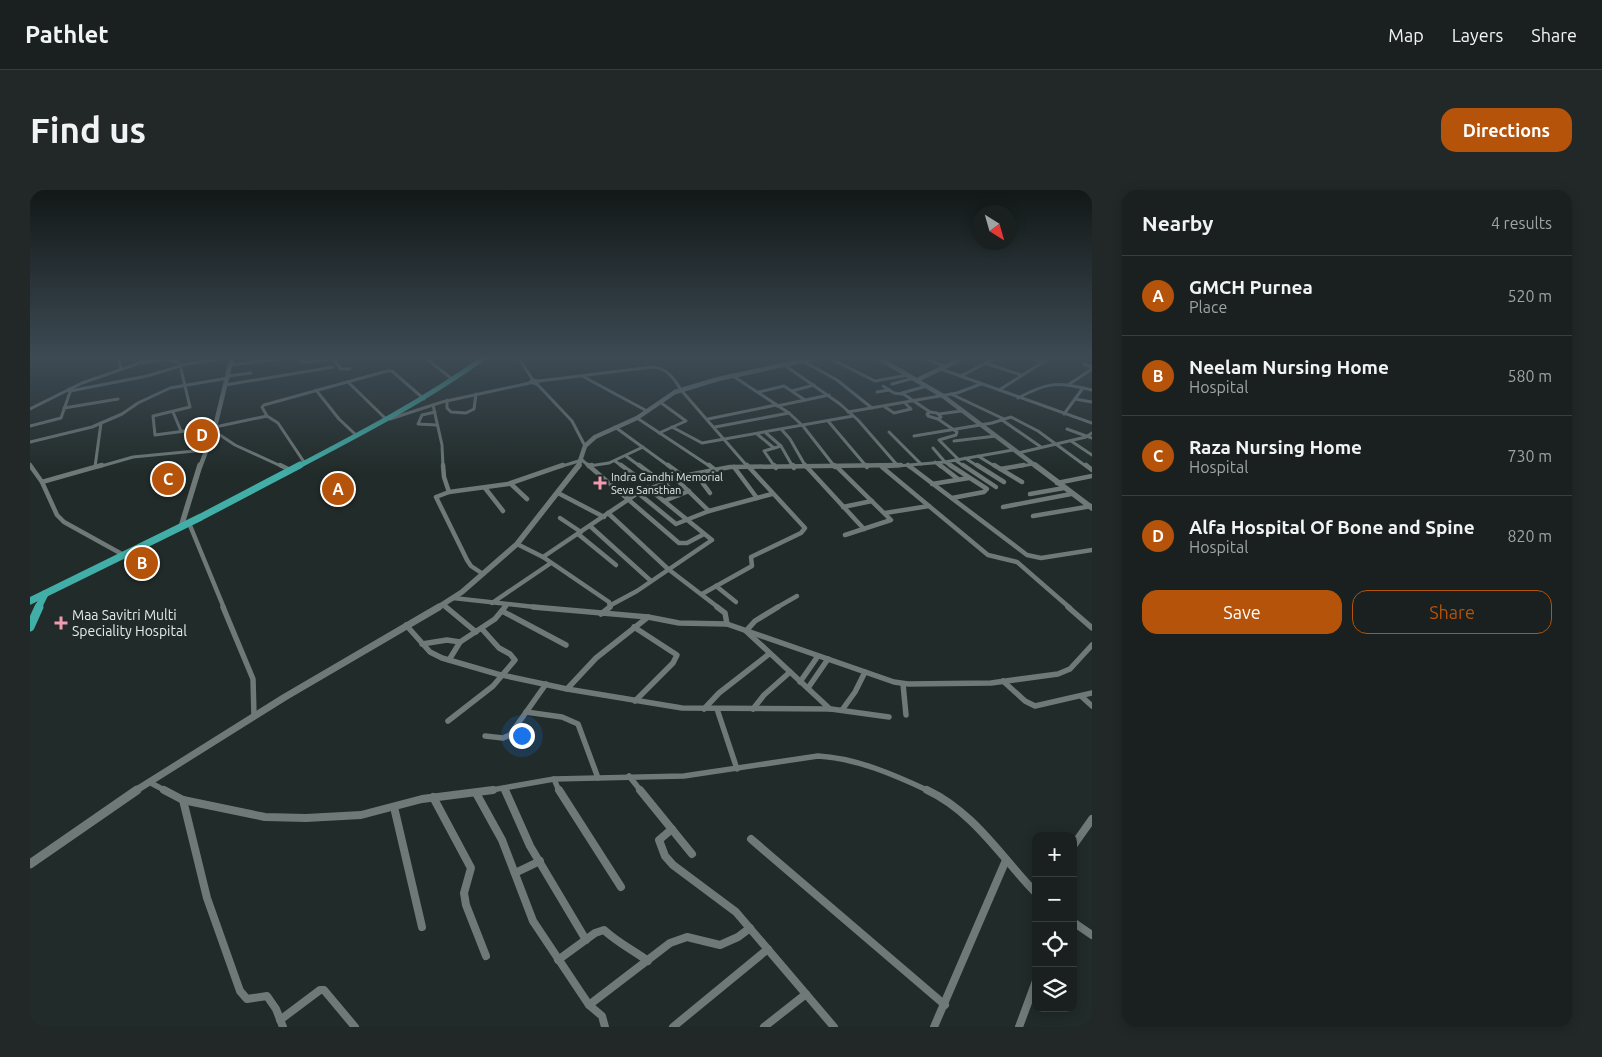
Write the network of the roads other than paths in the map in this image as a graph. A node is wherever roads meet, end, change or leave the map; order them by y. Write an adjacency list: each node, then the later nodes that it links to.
1 (57, 396): 44 (street)
2 (67, 396): 42 (street)
3 (152, 396): 60 (street)
4 (188, 396): 46 (street)
5 (222, 396): 70 (street)
6 (294, 396): 52 (street)
7 (321, 396): 78 (street)
8 (363, 396): 56 (street)
9 (421, 396): 29 (street)
10 (426, 396): 29 (main road)
11 (426, 396): 29 (main road)
12 (466, 396): 33 (street)
13 (476, 396): 33 (street)
14 (550, 396): 88 (street)
15 (619, 396): 48 (street)
16 (670, 396): 36 (street)
17 (687, 396): 57 (street)
18 (765, 396): 40 (street)
19 (800, 396): 34 (street)
20 (824, 396): 34 (street)
21 (830, 396): 49 (street)
22 (857, 396): 43 (street)
23 (906, 396): 35 (street)
24 (943, 396): 35 (street); 45 (street)
25 (955, 396): 58 (street)
26 (1013, 396): 30 (street)
27 (1022, 396): 30 (street)
28 (1077, 396): 32 (street)
29 (423, 398): 56 (main road)
30 (1018, 398): 51 (street)
31 (118, 399): 42 (street)
32 (1075, 399): 37 (street); 51 (street)
33 (447, 400): 39 (street)
34 (806, 400): 40 (street)
35 (914, 401): 38 (street); 54 (street)
36 (660, 402): 48 (street); 67 (street)
37 (1092, 402)
38 (905, 403): 41 (street); 41 (street)
39 (433, 404): 47 (street); 56 (street)
40 (777, 405): 50 (street); 57 (street)
41 (884, 407): 43 (street)
42 (64, 408): 64 (street)
43 (872, 408): 49 (street)
44 (30, 409)
45 (961, 411): 54 (street); 62 (street)
46 (173, 412): 73 (street); 73 (street)
47 (435, 412): 63 (street); 63 (street)
48 (647, 412): 55 (street)
49 (848, 412): 53 (street)
50 (789, 413): 65 (street); 68 (street)
51 (1064, 414): 61 (street)
52 (267, 416): 70 (street); 102 (street)
53 (853, 416): 59 (street); 111 (street)
54 (939, 417): 69 (street)
55 (637, 418): 66 (street); 75 (street)
56 (387, 419): 78 (main road); 102 (main road)
57 (708, 419): 68 (street)
58 (1003, 419): 62 (street); 87 (street); 93 (street)
59 (828, 421): 65 (street); 116 (street)
60 (102, 423): 86 (street); 112 (street)
61 (1092, 423)
62 (980, 424): 69 (street); 81 (street)
63 (437, 425): 146 (street)
64 (30, 426)
65 (803, 426): 72 (street); 115 (street)
66 (616, 427): 88 (street); 90 (street)
67 (672, 427): 75 (street); 83 (street)
68 (715, 427): 83 (street)
69 (952, 428): 80 (street); 101 (street)
70 (214, 429): 73 (street); 94 (street); 121 (street)
71 (1067, 429): 82 (street)
72 (782, 430): 76 (street); 120 (street)
73 (181, 431)
74 (889, 432): 106 (street)
75 (659, 433): 122 (street)
76 (766, 433): 79 (street); 89 (street)
77 (1092, 433): 82 (street)
78 (355, 434): 102 (main road)
79 (758, 434): 83 (street); 91 (street)
80 (914, 436)
81 (996, 436): 84 (street); 95 (street)
82 (1090, 438): 85 (street)
83 (726, 440): 114 (street)
84 (954, 441)
85 (1072, 441): 87 (street); 96 (street)
86 (30, 442)
87 (1057, 445): 93 (street); 125 (street)
88 (585, 446): 100 (street)
89 (781, 446): 91 (street); 119 (street)
90 (643, 447): 97 (street); 128 (street)
91 (774, 448): 118 (street)
92 (932, 448): 105 (street)
93 (1041, 448): 95 (street)
94 (205, 450): 112 (street); 171 (street)
95 (1016, 451): 98 (street); 107 (street)
96 (1092, 455)
97 (626, 456): 103 (street); 137 (street)
98 (978, 456): 99 (street); 123 (street)
99 (965, 458): 101 (street); 135 (street)
100 (582, 460): 110 (street); 139 (street); 147 (street)
101 (957, 460): 105 (street); 141 (street)
102 (303, 461): 121 (main road)
103 (615, 461): 110 (street); 131 (street)
104 (935, 462): 105 (street); 106 (street); 126 (street)
105 (946, 462): 124 (street)
106 (921, 464): 109 (street)
107 (1034, 464): 123 (street); 138 (street)
108 (30, 465): 134 (street)
109 (907, 465): 111 (street); 140 (street)
110 (589, 466): 157 (street)
111 (898, 466): 117 (street)
112 (95, 467): 134 (street)
113 (734, 467): 114 (street); 122 (street); 154 (street)
114 (748, 467): 118 (street); 150 (street)
115 (836, 467): 116 (street); 120 (street); 159 (street)
116 (866, 467): 117 (street)
117 (882, 467): 160 (street)
118 (776, 468): 119 (street)
119 (794, 468): 120 (street)
120 (807, 468): 161 (street)
121 (288, 469): 171 (main road)
122 (714, 469): 127 (street)
123 (1000, 469): 136 (street)
124 (958, 470): 126 (street); 130 (street)
125 (1092, 470)
126 (949, 472): 133 (street)
127 (696, 474): 128 (street); 149 (street)
128 (683, 476): 132 (street)
129 (1092, 476): 138 (street)
130 (970, 478): 133 (street); 155 (street)
131 (640, 479)
132 (676, 479): 137 (street); 145 (street)
133 (958, 480): 140 (street)
134 (42, 482): 179 (street)
135 (1004, 482)
136 (1022, 482)
137 (663, 483): 143 (street); 153 (street)
138 (1057, 483): 144 (street)
139 (511, 484): 142 (street); 156 (street)
140 (932, 484): 155 (street)
141 (996, 486)
142 (485, 488): 146 (street); 164 (street)
143 (648, 488): 148 (street); 158 (street)
144 (1064, 488): 151 (street); 152 (street)
145 (689, 491): 153 (street); 165 (street)
146 (449, 492): 184 (street)
147 (558, 493): 167 (street); 177 (street)
148 (638, 493): 157 (street); 170 (street)
149 (710, 493)
150 (772, 494): 154 (street); 186 (street)
151 (1030, 494)
152 (1071, 494): 162 (street); 163 (street)
153 (679, 495): 158 (street)
154 (757, 498): 165 (street)
155 (952, 498): 178 (street)
156 (527, 499)
157 (630, 499): 167 (street); 175 (street)
158 (664, 501): 170 (street)
159 (872, 501): 161 (street); 166 (street)
160 (929, 506): 166 (street); 204 (street)
161 (843, 507): 173 (street)
162 (1003, 507)
163 (1091, 507): 168 (street)
164 (503, 511)
165 (709, 511): 170 (street)
166 (885, 513): 173 (street)
167 (606, 515): 172 (street); 183 (street)
168 (1033, 516)
169 (560, 518): 174 (street)
170 (687, 520): 175 (street)
171 (184, 524): 179 (main road); 187 (main road); 236 (street)
172 (590, 526): 174 (street); 185 (street)
173 (864, 529): 176 (street)
174 (579, 533): 180 (street); 182 (street)
175 (704, 534): 183 (street)
176 (845, 535)
177 (517, 544): 180 (street); 184 (street)
178 (1092, 550)
179 (120, 552): 187 (main road)
180 (543, 557): 181 (street)
181 (551, 562): 193 (street); 196 (street)
182 (616, 564)
183 (668, 569): 185 (street); 188 (street)
184 (483, 574): 190 (street)
185 (651, 581): 196 (street)
186 (716, 586): 188 (street); 192 (street)
187 (46, 592): 191 (main road); 202 (main road)
188 (702, 594): 200 (street)
189 (797, 596): 206 (street)
190 (454, 598): 193 (street); 194 (street)
191 (30, 599)
192 (736, 602)
193 (491, 604): 195 (street)
194 (443, 605): 201 (street); 207 (street)
195 (507, 605): 197 (street); 198 (street)
196 (611, 605): 198 (street)
197 (502, 611): 205 (street); 210 (street)
198 (601, 614): 199 (street)
199 (648, 617): 200 (street); 203 (street)
200 (727, 624): 206 (street)
201 (406, 625): 209 (street); 236 (street)
202 (30, 627)
203 (634, 627): 224 (street); 227 (street)
204 (1092, 628)
205 (482, 629): 207 (street); 218 (street)
206 (746, 631): 212 (street); 213 (street)
207 (476, 632): 208 (street)
208 (460, 642): 209 (street); 215 (street)
209 (422, 644): 215 (street)
210 (566, 645)
211 (1092, 645): 219 (street)
212 (770, 654): 216 (street); 229 (street)
213 (818, 656): 214 (street); 220 (street)
214 (828, 659): 217 (street); 223 (street)
215 (449, 660): 218 (street)
216 (790, 672): 220 (street); 231 (street)
217 (865, 672): 222 (street); 233 (street)
218 (505, 676): 221 (street); 238 (street)
219 (1003, 681): 222 (street); 226 (street)
220 (800, 682): 223 (street)
221 (546, 684): 224 (street); 234 (street)
222 (903, 684): 235 (street)
223 (808, 688): 232 (street)
224 (567, 689): 227 (street)
225 (1092, 693): 226 (street)
226 (1081, 696): 228 (street)
227 (636, 701): 229 (street)
228 (1092, 706)
229 (704, 709): 230 (street)
230 (716, 709): 231 (street); 240 (street)
231 (753, 709): 232 (street)
232 (831, 709): 233 (street)
233 (842, 710): 237 (street)
234 (526, 712): 239 (street); 242 (street)
235 (906, 715)
236 (254, 716): 244 (street)
237 (889, 717)
238 (448, 720)
239 (485, 736)
240 (738, 769): 241 (street); 255 (street)
241 (630, 776): 242 (street); 251 (street)
242 (598, 778): 243 (street)
243 (554, 779): 245 (street); 259 (street)
244 (149, 782): 248 (street); 257 (street)
245 (504, 788): 246 (street); 256 (street)
246 (476, 793): 247 (street); 258 (street)
247 (434, 797): 249 (street); 267 (street)
248 (183, 800): 249 (street); 274 (street)
249 (394, 807): 262 (street)
250 (1092, 819): 253 (street)
251 (672, 829): 254 (street); 263 (street)
252 (751, 839): 273 (street)
253 (1077, 840)
254 (692, 854)
255 (1006, 860): 260 (street); 273 (street)
256 (540, 861): 258 (street); 265 (street)
257 (30, 864)
258 (515, 873): 268 (street)
259 (621, 887)
260 (1032, 889)
261 (1077, 925): 264 (street)
262 (422, 927)
263 (750, 928): 266 (street); 269 (street)
264 (1092, 935)
265 (586, 940): 268 (street); 269 (street)
266 (768, 950): 271 (street); 277 (street)
267 (486, 956)
268 (558, 960): 272 (street)
269 (648, 961): 272 (street)
270 (1032, 992): 281 (street)
271 (806, 994): 278 (street); 279 (street)
272 (589, 1005): 276 (street)
273 (945, 1006): 280 (street)
274 (282, 1024): 275 (street)
275 (355, 1027)
276 (605, 1027)
277 (673, 1027)
278 (764, 1027)
279 (834, 1027)
280 (934, 1027)
281 (1019, 1027)

